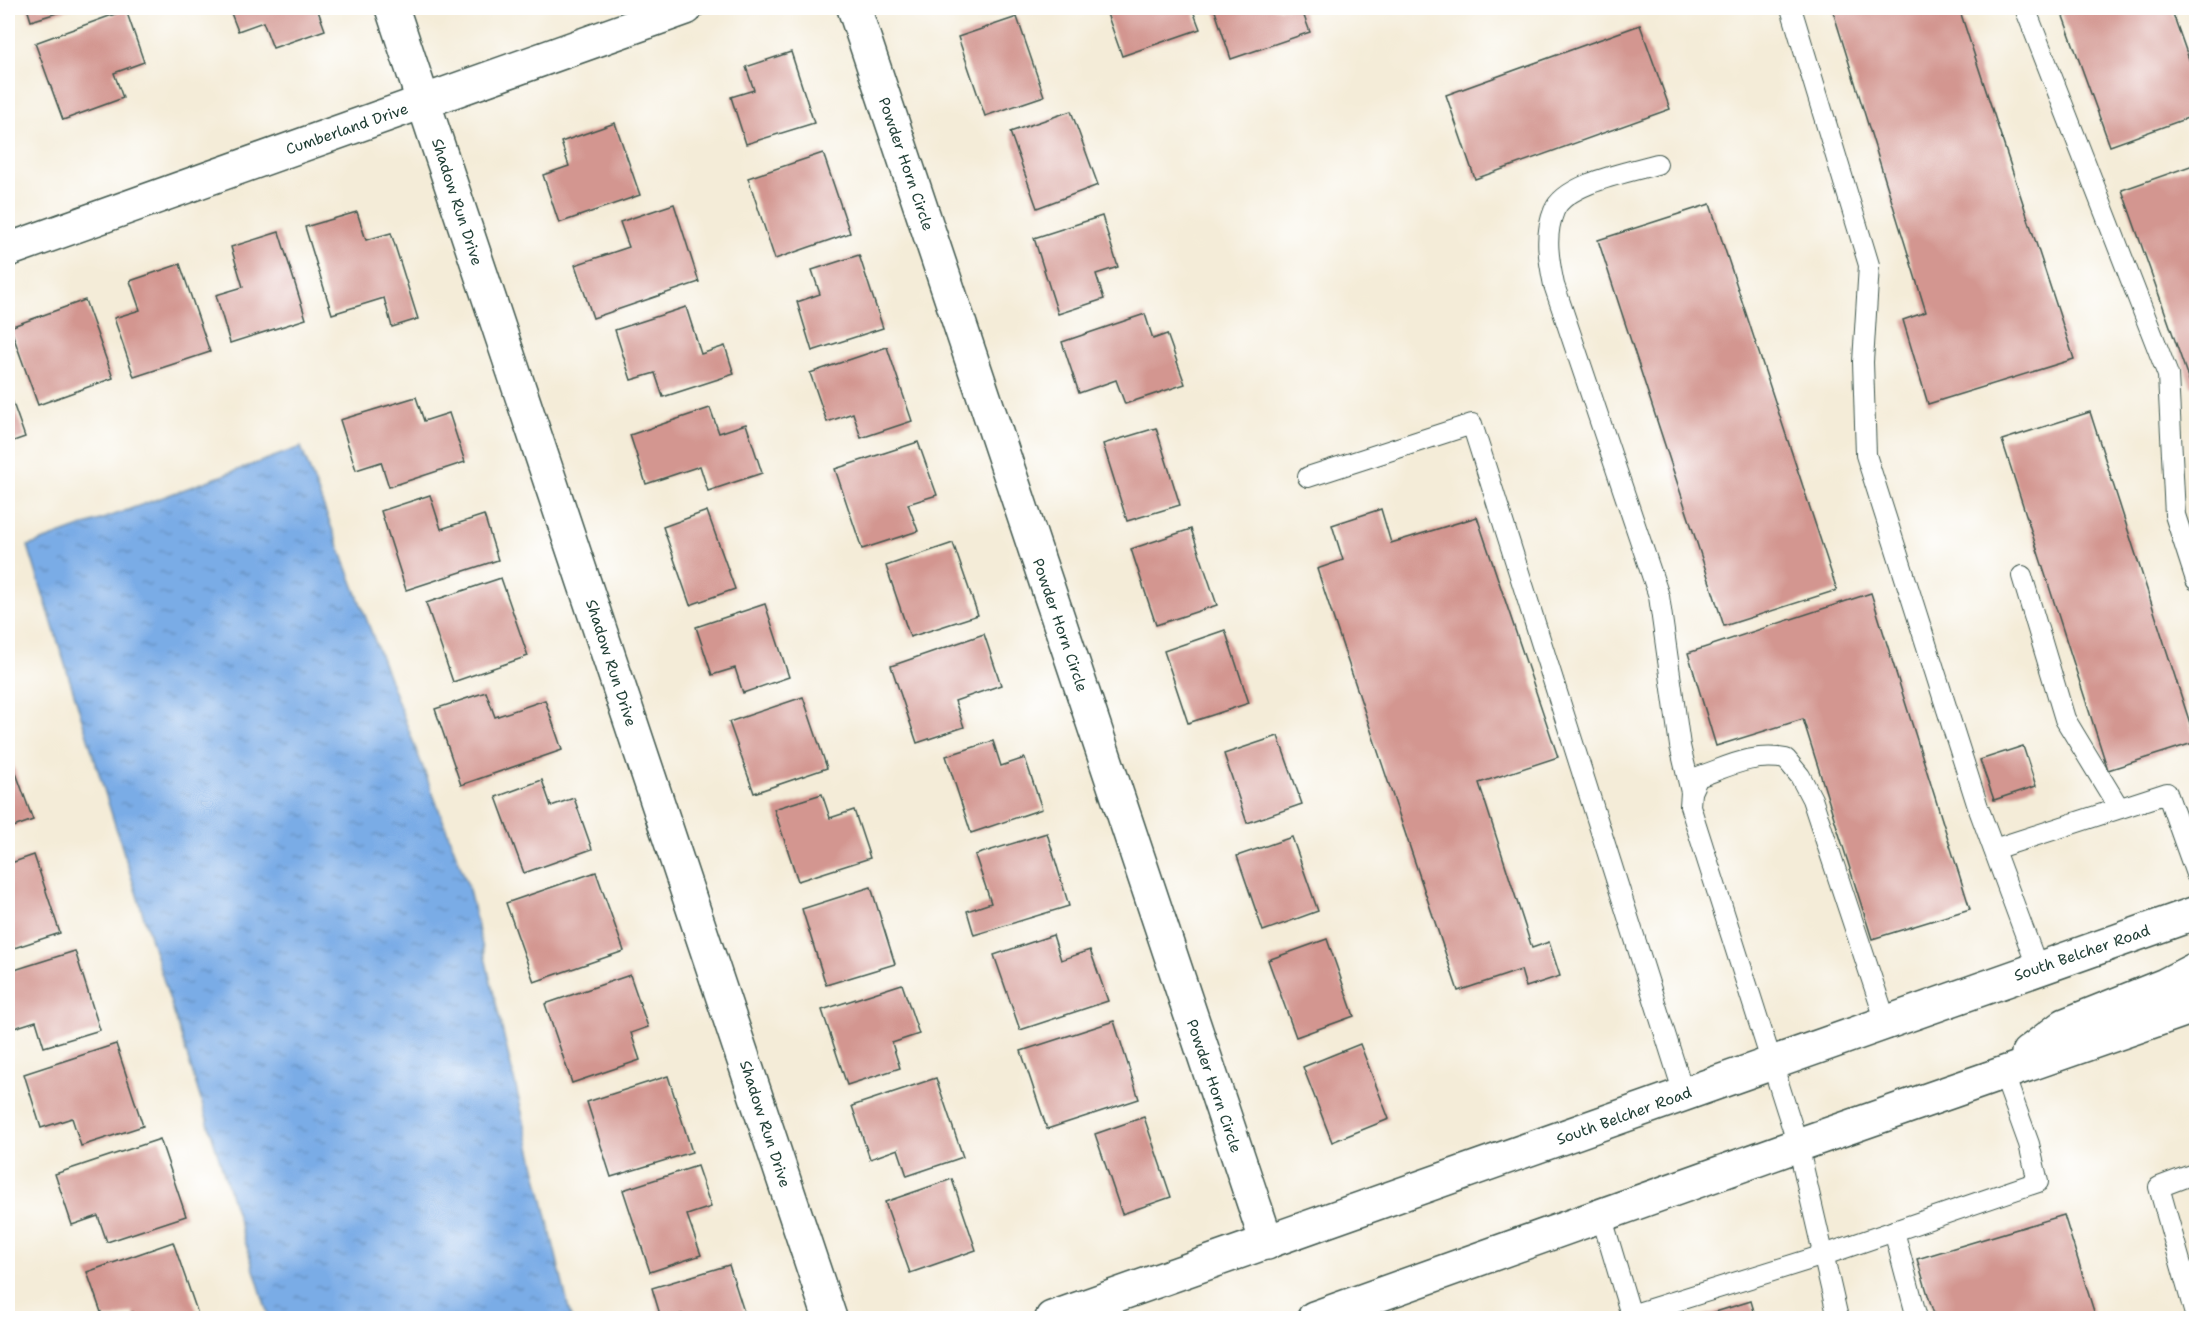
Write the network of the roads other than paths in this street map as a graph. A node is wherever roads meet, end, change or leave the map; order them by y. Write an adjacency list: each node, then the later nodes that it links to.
1 (392, 8): 6 (street, Shadow Run Drive)
2 (686, 8): 6 (street, Cumberland Drive)
3 (854, 8): 28 (street, Powder Horn Circle)
4 (1791, 8): 14 (lane)
5 (2025, 8): 11 (lane)
6 (424, 102): 8 (street, Cumberland Drive); 30 (street, Shadow Run Drive)
7 (1657, 164): 12 (lane)
8 (9, 243)
9 (1308, 477): 23 (lane)
10 (2022, 576): 13 (lane)
11 (2196, 580)
12 (1691, 792): 20 (lane); 21 (lane)
13 (2119, 808): 14 (lane); 15 (lane)
14 (1994, 849): 17 (lane)
15 (2196, 874)
16 (2196, 913): 17 (street, South Belcher Road)
17 (2038, 969): 20 (street, South Belcher Road)
18 (2196, 969): 22 (street)
19 (2196, 1006): 22 (street)
20 (1886, 1022): 21 (street, South Belcher Road)
21 (1773, 1062): 23 (street, South Belcher Road); 24 (lane)
22 (2003, 1072): 24 (street); 27 (lane)
23 (1684, 1094): 28 (street, South Belcher Road)
24 (1798, 1145): 26 (street); 29 (lane)
25 (2196, 1173): 35 (lane)
26 (1601, 1215): 29 (lane); 32 (street)
27 (1894, 1231): 29 (lane); 34 (lane)
28 (1267, 1242): 31 (street, South Belcher Road)
29 (1824, 1255): 33 (lane)
30 (830, 1318)
31 (1052, 1318)
32 (1314, 1318)
33 (1838, 1318)
34 (1917, 1318)
35 (2196, 1318)

